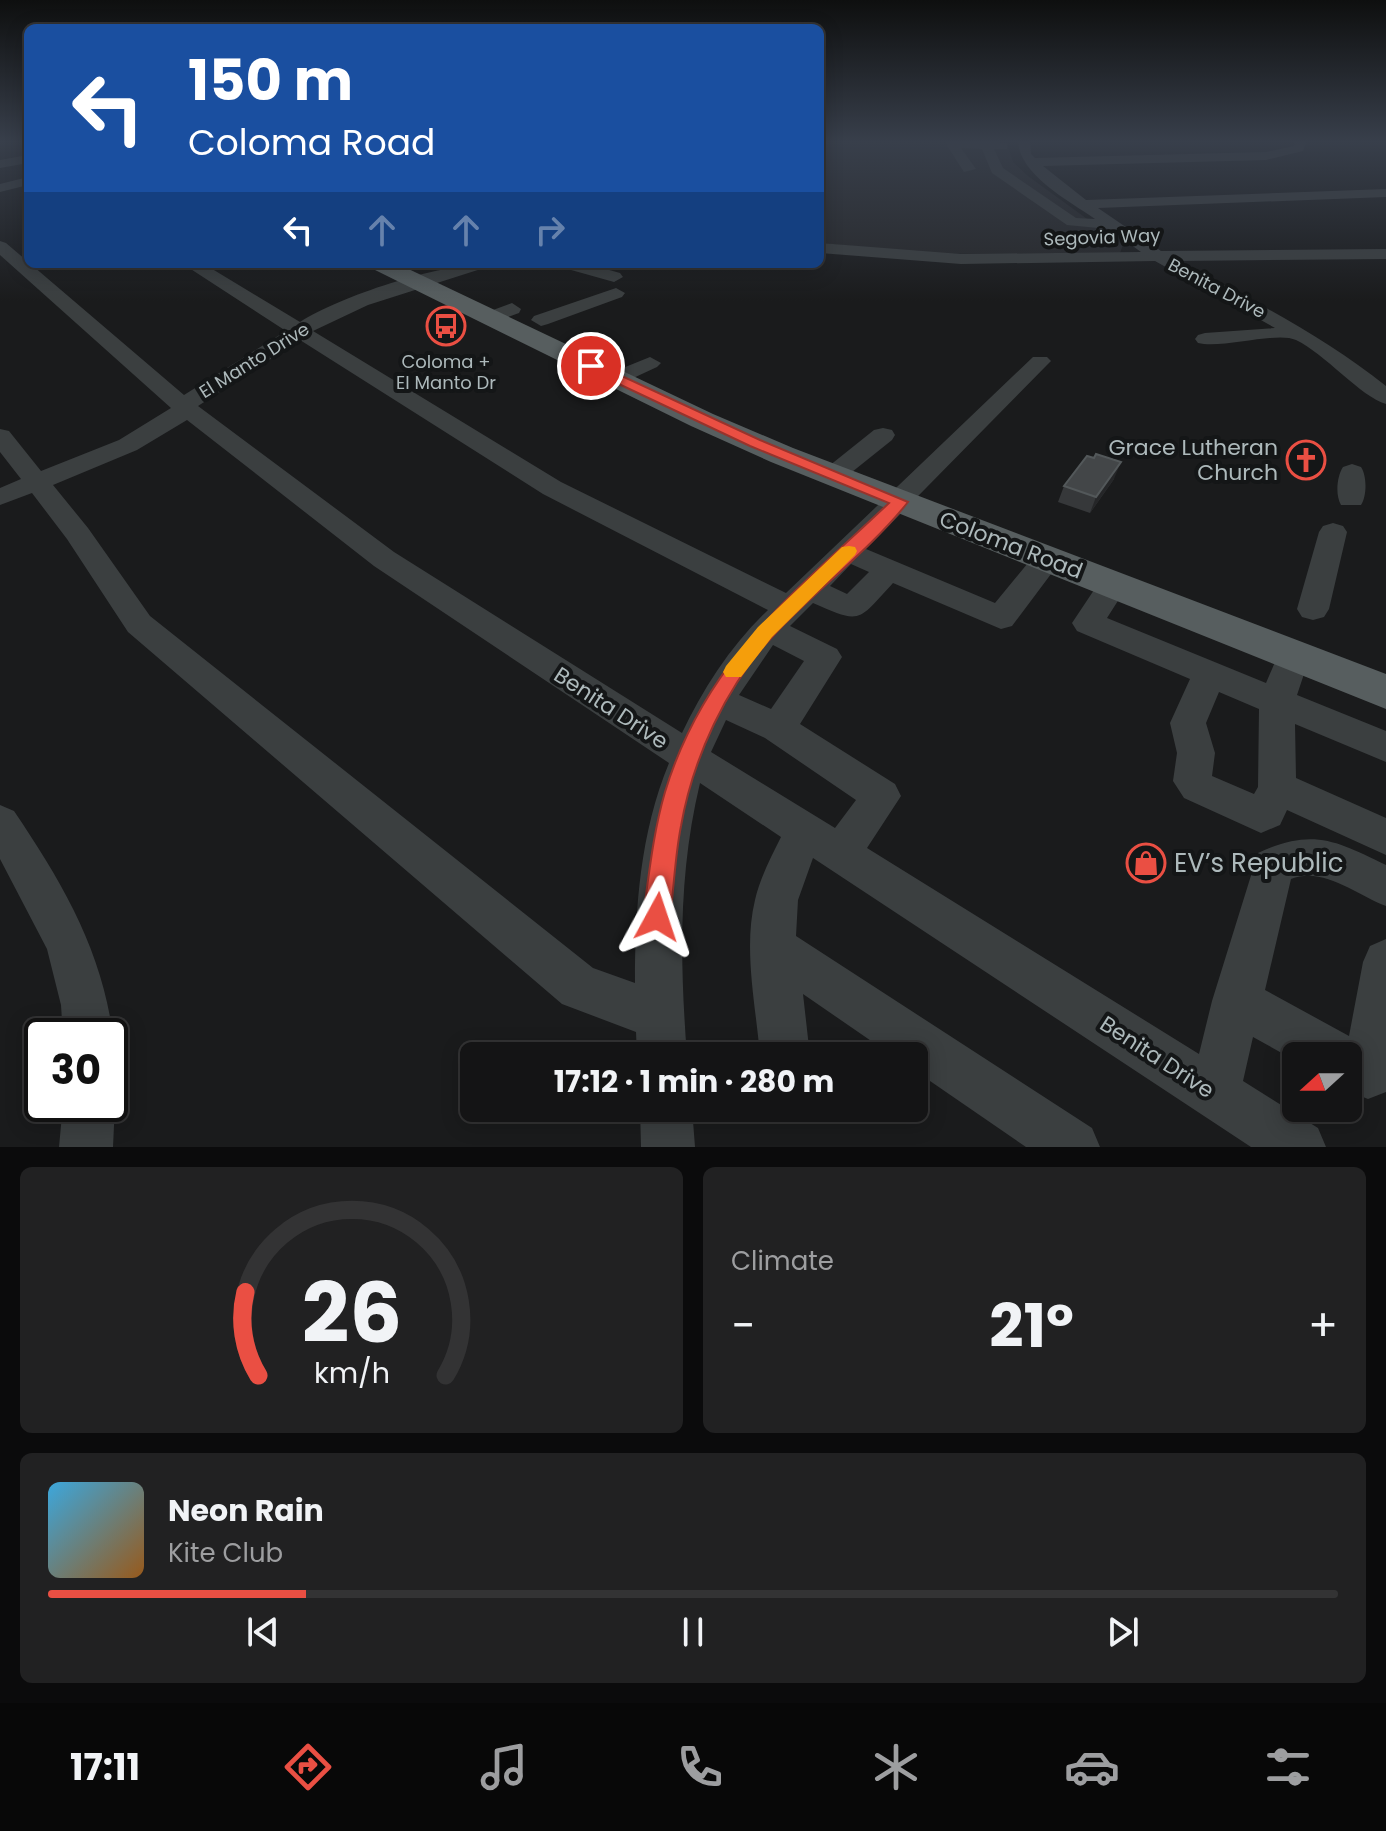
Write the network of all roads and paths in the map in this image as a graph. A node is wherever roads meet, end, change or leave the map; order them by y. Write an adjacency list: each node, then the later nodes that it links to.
1 (1050, 194): 5 (street)
2 (1071, 194): 4 (street, Benita Drive)
3 (1372, 194): 4 (street)
4 (1086, 204): 5 (street, Benita Drive)
5 (1115, 225): 9 (street, Benita Drive)
6 (0, 246): 10 (street, Benita Drive)
7 (824, 248): 9 (street, Segovia Way)
8 (1386, 254): 9 (street, Segovia Way)
9 (1156, 255): 19 (street, Benita Drive)
10 (24, 267)
11 (25, 268): 25 (street, Benita Drive)
12 (198, 268): 18 (street)
13 (391, 268): 16 (main road, Coloma Road)
14 (466, 268): 16 (street, El Manto Drive)
15 (584, 268): 17 (street)
16 (424, 282): 18 (street, El Manto Drive); 23 (main road, Coloma Road)
17 (541, 320)
18 (299, 330): 25 (street, El Manto Drive); 39 (street)
19 (1297, 332): 20 (street); 24 (street, Benita Drive)
20 (1205, 339)
21 (1040, 361): 33 (street)
22 (650, 363): 23 (street)
23 (616, 379): 29 (main road, Coloma Road)
24 (1386, 397)
25 (183, 406): 30 (street, El Manto Drive); 48 (street, Benita Drive)
26 (883, 435): 29 (street)
27 (0, 436): 30 (street)
28 (1352, 472): 32 (street)
29 (833, 475): 33 (main road, Coloma Road)
30 (36, 483): 31 (street, El Manto Drive); 58 (street)
31 (0, 497)
32 (1351, 499)
33 (900, 502): 35 (street); 36 (main road, Coloma Road)
34 (1333, 532): 40 (street)
35 (848, 552): 37 (street); 39 (street)
36 (1047, 559): 37 (street); 38 (main road, Coloma Road)
37 (889, 569): 39 (street)
38 (1113, 585): 41 (main road, Coloma Road); 42 (street)
39 (789, 609): 44 (street); 46 (street)
40 (1313, 609)
41 (1293, 656): 43 (main road, Coloma Road); 45 (street)
42 (1209, 674): 45 (street); 49 (street)
43 (1386, 692)
44 (716, 700): 46 (street); 48 (street)
45 (1277, 702): 47 (street); 49 (street)
46 (778, 728): 53 (street)
47 (1386, 747)
48 (688, 757): 51 (street, Benita Drive); 58 (street)
49 (1277, 787): 52 (street)
50 (0, 823): 59 (street)
51 (804, 831): 53 (street, Benita Drive); 55 (street)
52 (1386, 837)
53 (840, 854): 64 (street, Benita Drive)
54 (1386, 886): 57 (street)
55 (774, 948): 61 (street); 69 (street)
56 (1386, 962): 63 (street)
57 (1236, 1001): 62 (street); 64 (street)
58 (659, 1016): 60 (street)
59 (85, 1018)
60 (661, 1042)
61 (784, 1042)
62 (1311, 1042)
63 (1362, 1071)
64 (1214, 1093): 70 (street, Benita Drive)
65 (88, 1122): 67 (street)
66 (667, 1122): 68 (street)
67 (86, 1147)
68 (668, 1147)
69 (1073, 1147)
70 (1299, 1147)

